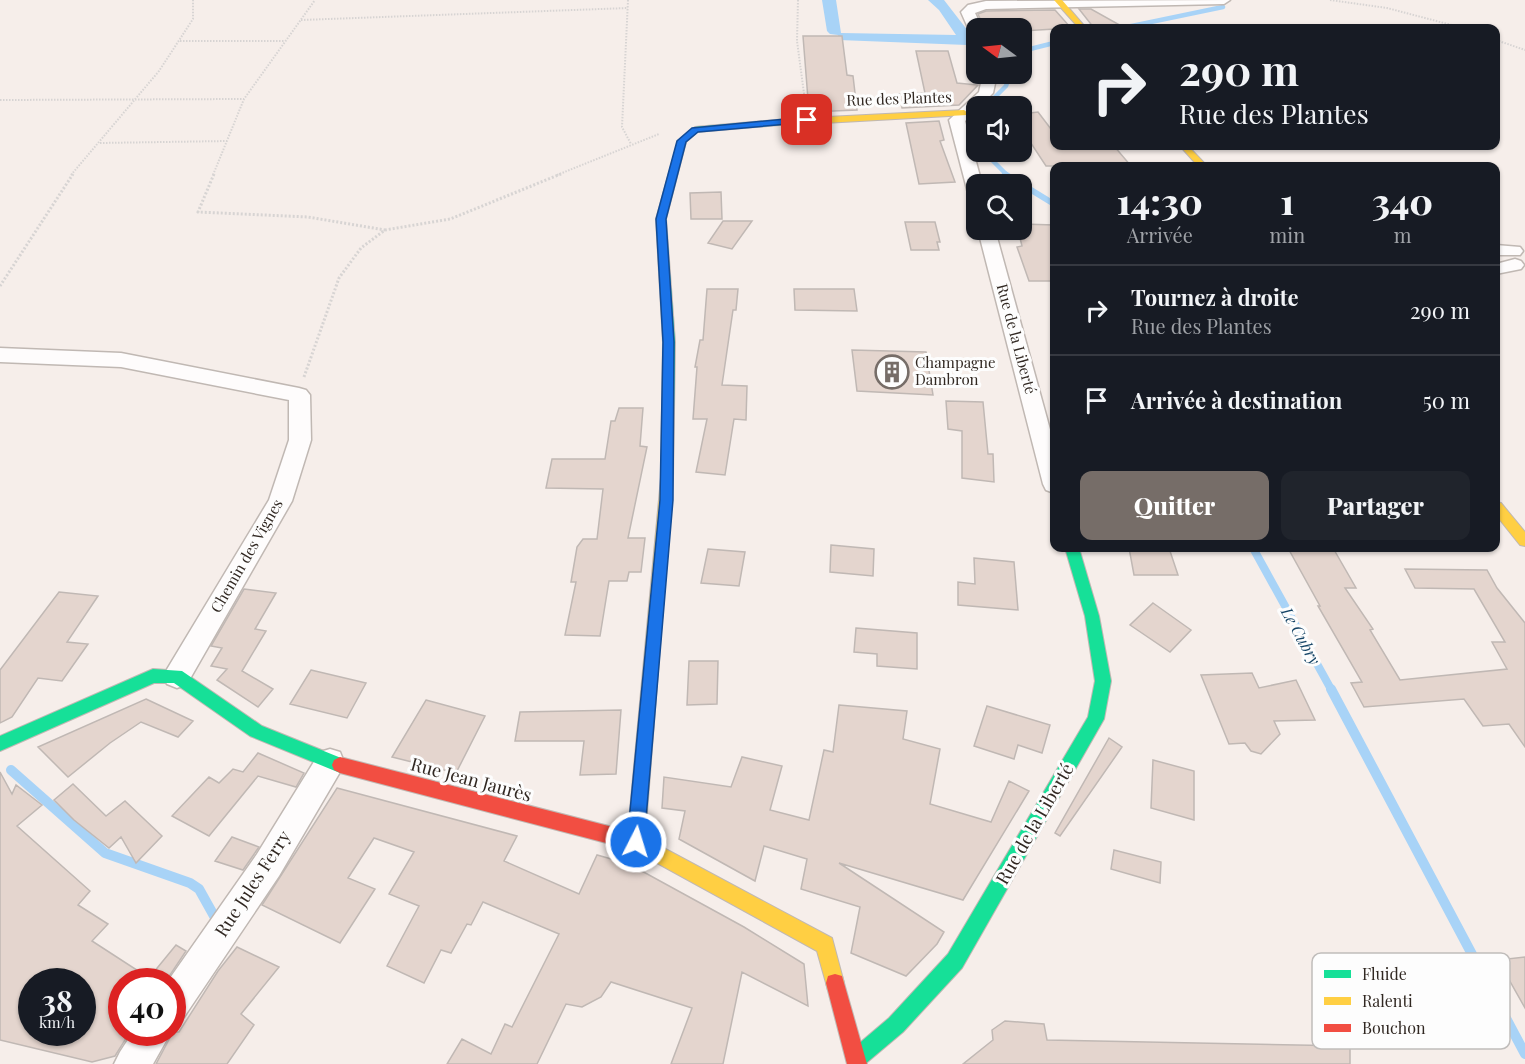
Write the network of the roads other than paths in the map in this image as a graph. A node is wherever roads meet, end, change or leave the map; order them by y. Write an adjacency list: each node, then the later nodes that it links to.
1 (1224, 0): 2 (street)
2 (1059, 1): 3 (street); 4 (street)
3 (970, 18)
4 (1079, 24)
5 (989, 84): 6 (street)
6 (964, 113): 9 (street); 19 (street, Rue des Plantes)
7 (1188, 150): 8 (street)
8 (1199, 162)
9 (971, 174)
10 (989, 240): 12 (street, Rue de la Liberté)
11 (0, 355): 16 (street, Chemin des Vignes)
12 (1050, 469)
13 (1500, 512): 14 (street)
14 (1525, 541)
15 (1073, 552): 22 (street, Rue de la Liberté)
16 (177, 676): 17 (street); 18 (street, Rue Jean Jaurès)
17 (0, 744)
18 (330, 762): 19 (street, Rue Jean Jaurès); 20 (street, Rue Jules Ferry)
19 (636, 842): 22 (street, Rue Jean Jaurès)
20 (186, 985)
21 (144, 1046): 23 (street)
22 (856, 1061)
23 (132, 1064)

